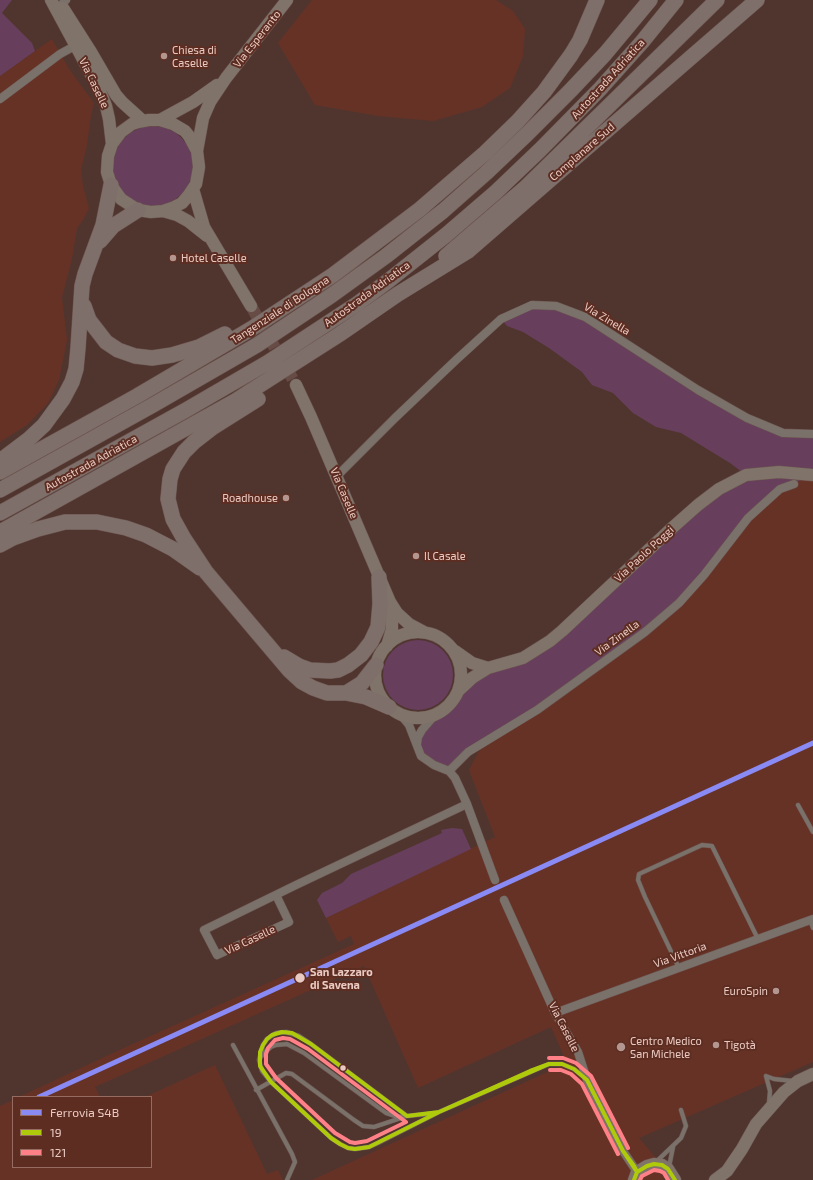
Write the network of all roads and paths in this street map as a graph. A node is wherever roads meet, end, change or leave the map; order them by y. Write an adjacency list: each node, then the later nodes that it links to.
1 (287, 0): 13 (main road, Via Esperanto)
2 (593, 0): 10 (lane)
3 (597, 0): 10 (highway, Tangenziale di Bologna)
4 (650, 0): 37 (highway, Autostrada Adriatica)
5 (680, 0): 9 (highway, Autostrada Adriatica)
6 (717, 0): 25 (highway)
7 (757, 0): 25 (highway, Complanare Sud)
8 (59, 1): 11 (main road, Via Caselle); 12 (main road, Via Caselle)
9 (672, 5): 38 (highway, Autostrada Adriatica)
10 (590, 15): 28 (highway, Tangenziale di Bologna)
11 (76, 46): 12 (street, Via Caselle); 14 (street, Via Caselle); 17 (main road, Via Caselle)
12 (91, 52): 15 (main road, Via Caselle)
13 (226, 78): 16 (main road, Via Esperanto); 18 (main road, Via Esperanto)
14 (0, 100)
15 (143, 120): 16 (main road); 17 (main road)
16 (160, 120): 18 (main road)
17 (112, 144): 19 (main road)
18 (197, 151): 20 (main road)
19 (111, 185): 21 (main road); 24 (highway)
20 (193, 189): 22 (main road); 23 (main road)
21 (138, 210): 22 (main road); 24 (highway)
22 (163, 211): 23 (main road)
23 (210, 238): 27 (main road)
24 (95, 248): 26 (highway)
25 (398, 294): 29 (highway)
26 (82, 297): 28 (highway); 32 (highway)
27 (251, 306)
28 (286, 307): 33 (highway, Tangenziale di Bologna)
29 (313, 352): 39 (highway); 41 (highway)
30 (296, 385): 35 (main road, Via Caselle)
31 (813, 434): 35 (street, Via Zinella)
32 (0, 461)
33 (0, 472)
34 (813, 475): 49 (main road, Via Paolo Poggi)
35 (337, 476): 42 (main road, Via Caselle)
36 (794, 484): 55 (street, Via Zinella)
37 (0, 490)
38 (0, 513)
39 (0, 532)
40 (0, 545): 41 (highway)
41 (206, 572): 45 (highway)
42 (379, 577): 43 (main road, Via Caselle); 45 (highway)
43 (390, 602): 44 (main road, Via Caselle); 46 (main road, Via Caselle)
44 (424, 632): 46 (main road, Via Caselle); 47 (main road, Via Caselle)
45 (266, 643): 51 (highway)
46 (387, 646): 48 (main road, Via Caselle)
47 (454, 650): 49 (main road, Via Caselle); 50 (main road, Via Caselle)
48 (376, 665): 51 (highway); 52 (main road)
49 (488, 668): 50 (main road, Via Caselle)
50 (458, 691): 53 (main road, Via Caselle)
51 (346, 693): 52 (highway)
52 (394, 711): 53 (main road, Via Caselle); 54 (street)
53 (435, 715): 54 (street, Via Caselle)
54 (417, 744): 55 (street)
55 (449, 771): 56 (street)
56 (467, 804): 59 (street); 60 (street, Via Caselle)
57 (798, 805): 58 (lane)
58 (813, 832)
59 (495, 880)
60 (276, 895): 60 (street, Via Caselle)
61 (504, 900): 65 (street, Via Caselle)
62 (812, 922): 63 (street, Via Vittoria)
63 (758, 939): 64 (street, Via Vittoria); 64 (lane)
64 (679, 968): 65 (street, Via Vittoria)
65 (556, 1013): 69 (street, Via Caselle)
66 (233, 1045): 72 (lane)
67 (259, 1060): 71 (lane); 76 (lane); 76 (lane)
68 (813, 1074): 70 (main road)
69 (587, 1080): 75 (lane); 79 (street, Via Caselle)
70 (798, 1081): 74 (main road); 74 (lane)
71 (271, 1082): 72 (lane); 75 (lane); 76 (lane)
72 (256, 1090): 81 (lane)
73 (682, 1110): 77 (lane)
74 (767, 1110): 82 (main road)
75 (438, 1112): 76 (lane)
76 (407, 1116)
77 (674, 1146): 78 (lane); 80 (lane)
78 (654, 1164): 79 (main road, Via Caselle); 80 (main road)
79 (636, 1176)
80 (675, 1177)
81 (287, 1180)
82 (715, 1180)

